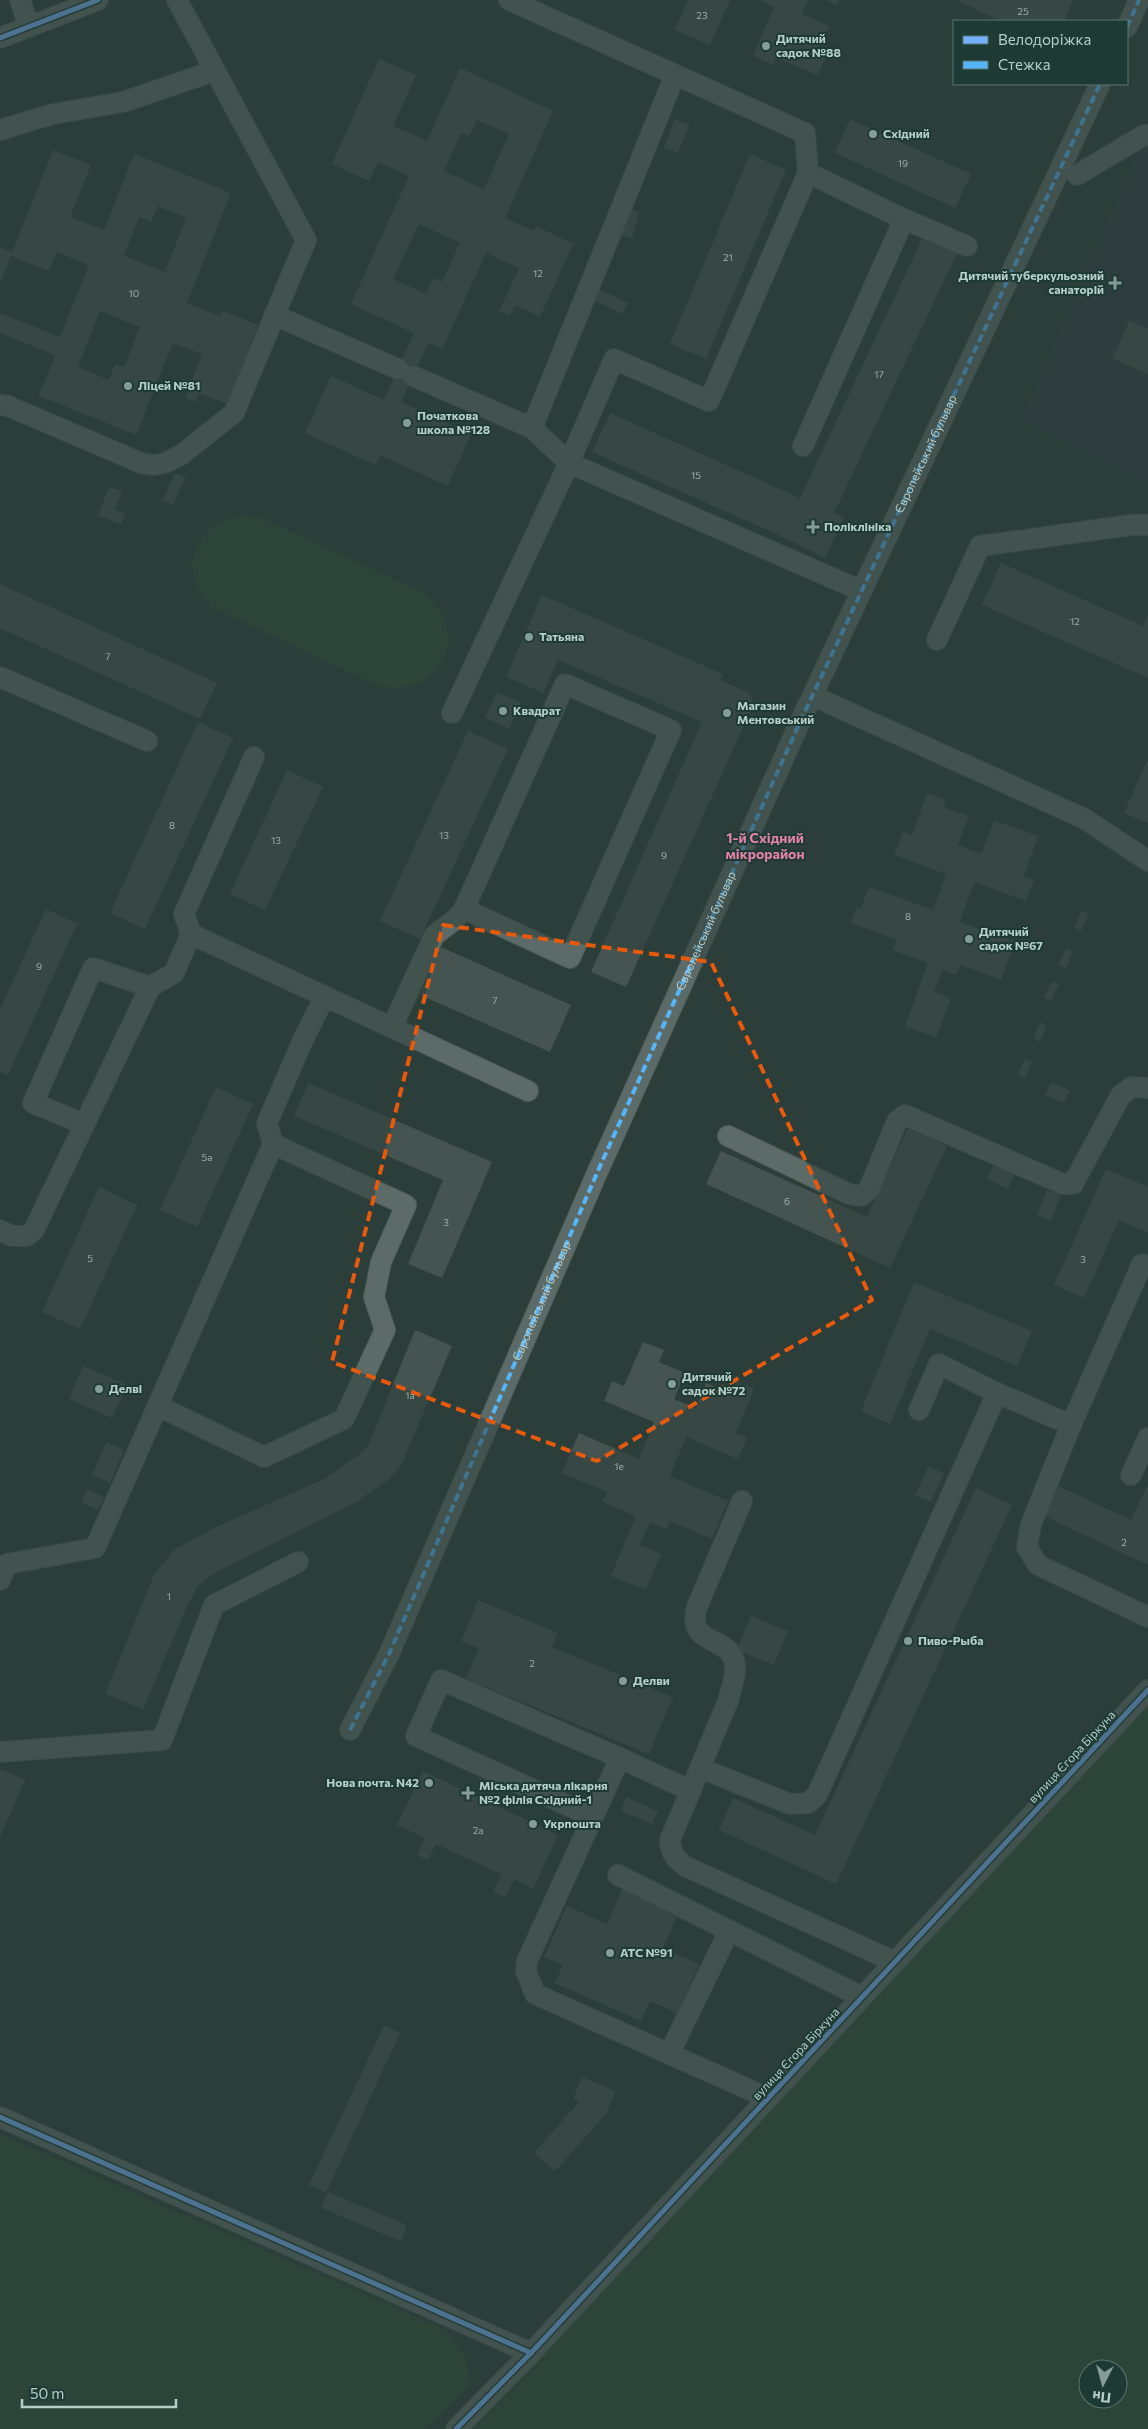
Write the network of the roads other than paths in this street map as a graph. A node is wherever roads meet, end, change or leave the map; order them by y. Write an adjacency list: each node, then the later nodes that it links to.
1 (20, 0): 7 (street)
2 (98, 0): 7 (street)
3 (177, 0): 9 (street)
4 (509, 0): 10 (street)
5 (1140, 0): 6 (street)
6 (1128, 25)
7 (29, 26): 8 (street)
8 (0, 38)
9 (214, 71): 12 (street); 18 (street)
10 (675, 74): 14 (street); 20 (street)
11 (1100, 85): 24 (street, Європейський бульвар)
12 (0, 130)
13 (1148, 135): 15 (street)
14 (808, 173): 16 (street); 22 (street)
15 (1077, 175)
16 (904, 219): 17 (street); 21 (street)
17 (968, 246)
18 (274, 315): 19 (street); 20 (street)
19 (0, 405)
20 (532, 428): 22 (street)
21 (803, 446)
22 (569, 462): 24 (street); 28 (street)
23 (1148, 525): 25 (street)
24 (862, 591): 27 (street, Європейський бульвар)
25 (937, 640)
26 (0, 677): 29 (street)
27 (813, 696): 31 (street); 55 (street, Європейський бульвар)
28 (452, 712)
29 (147, 740)
30 (254, 757): 33 (street)
31 (1148, 861)
32 (464, 908): 32 (street); 36 (street)
33 (191, 934): 34 (street); 35 (street)
34 (150, 987): 39 (street); 39 (street)
35 (325, 996): 36 (street); 41 (street)
36 (392, 1027): 38 (street)
37 (1148, 1088): 40 (street)
38 (528, 1091)
39 (84, 1124): 42 (street)
40 (728, 1136)
41 (273, 1144): 45 (street); 45 (street)
42 (0, 1230)
43 (1148, 1267): 47 (street)
44 (997, 1393): 46 (street); 47 (street); 58 (street)
45 (158, 1406): 52 (street)
46 (919, 1410)
47 (1071, 1425): 53 (street)
48 (1148, 1438): 49 (street)
49 (1131, 1475)
50 (742, 1501): 58 (street)
51 (298, 1562): 56 (street)
52 (2, 1569)
53 (1148, 1618)
54 (1148, 1690): 63 (street, вулиця Єгора Біркуна)
55 (350, 1730)
56 (0, 1752)
57 (620, 1758): 59 (street); 60 (street); 60 (street)
58 (700, 1768): 59 (street)
59 (689, 1790): 63 (street)
60 (593, 1817): 65 (street)
61 (618, 1875): 62 (street)
62 (729, 1931): 64 (street); 65 (street)
63 (895, 1962): 64 (street, вулиця Єгора Біркуна)
64 (862, 1997): 66 (street, вулиця Єгора Біркуна)
65 (669, 2054): 66 (street)
66 (768, 2098): 68 (street, вулиця Єгора Біркуна)
67 (0, 2117): 68 (street)
68 (531, 2353): 69 (street, вулиця Єгора Біркуна)
69 (456, 2429)

